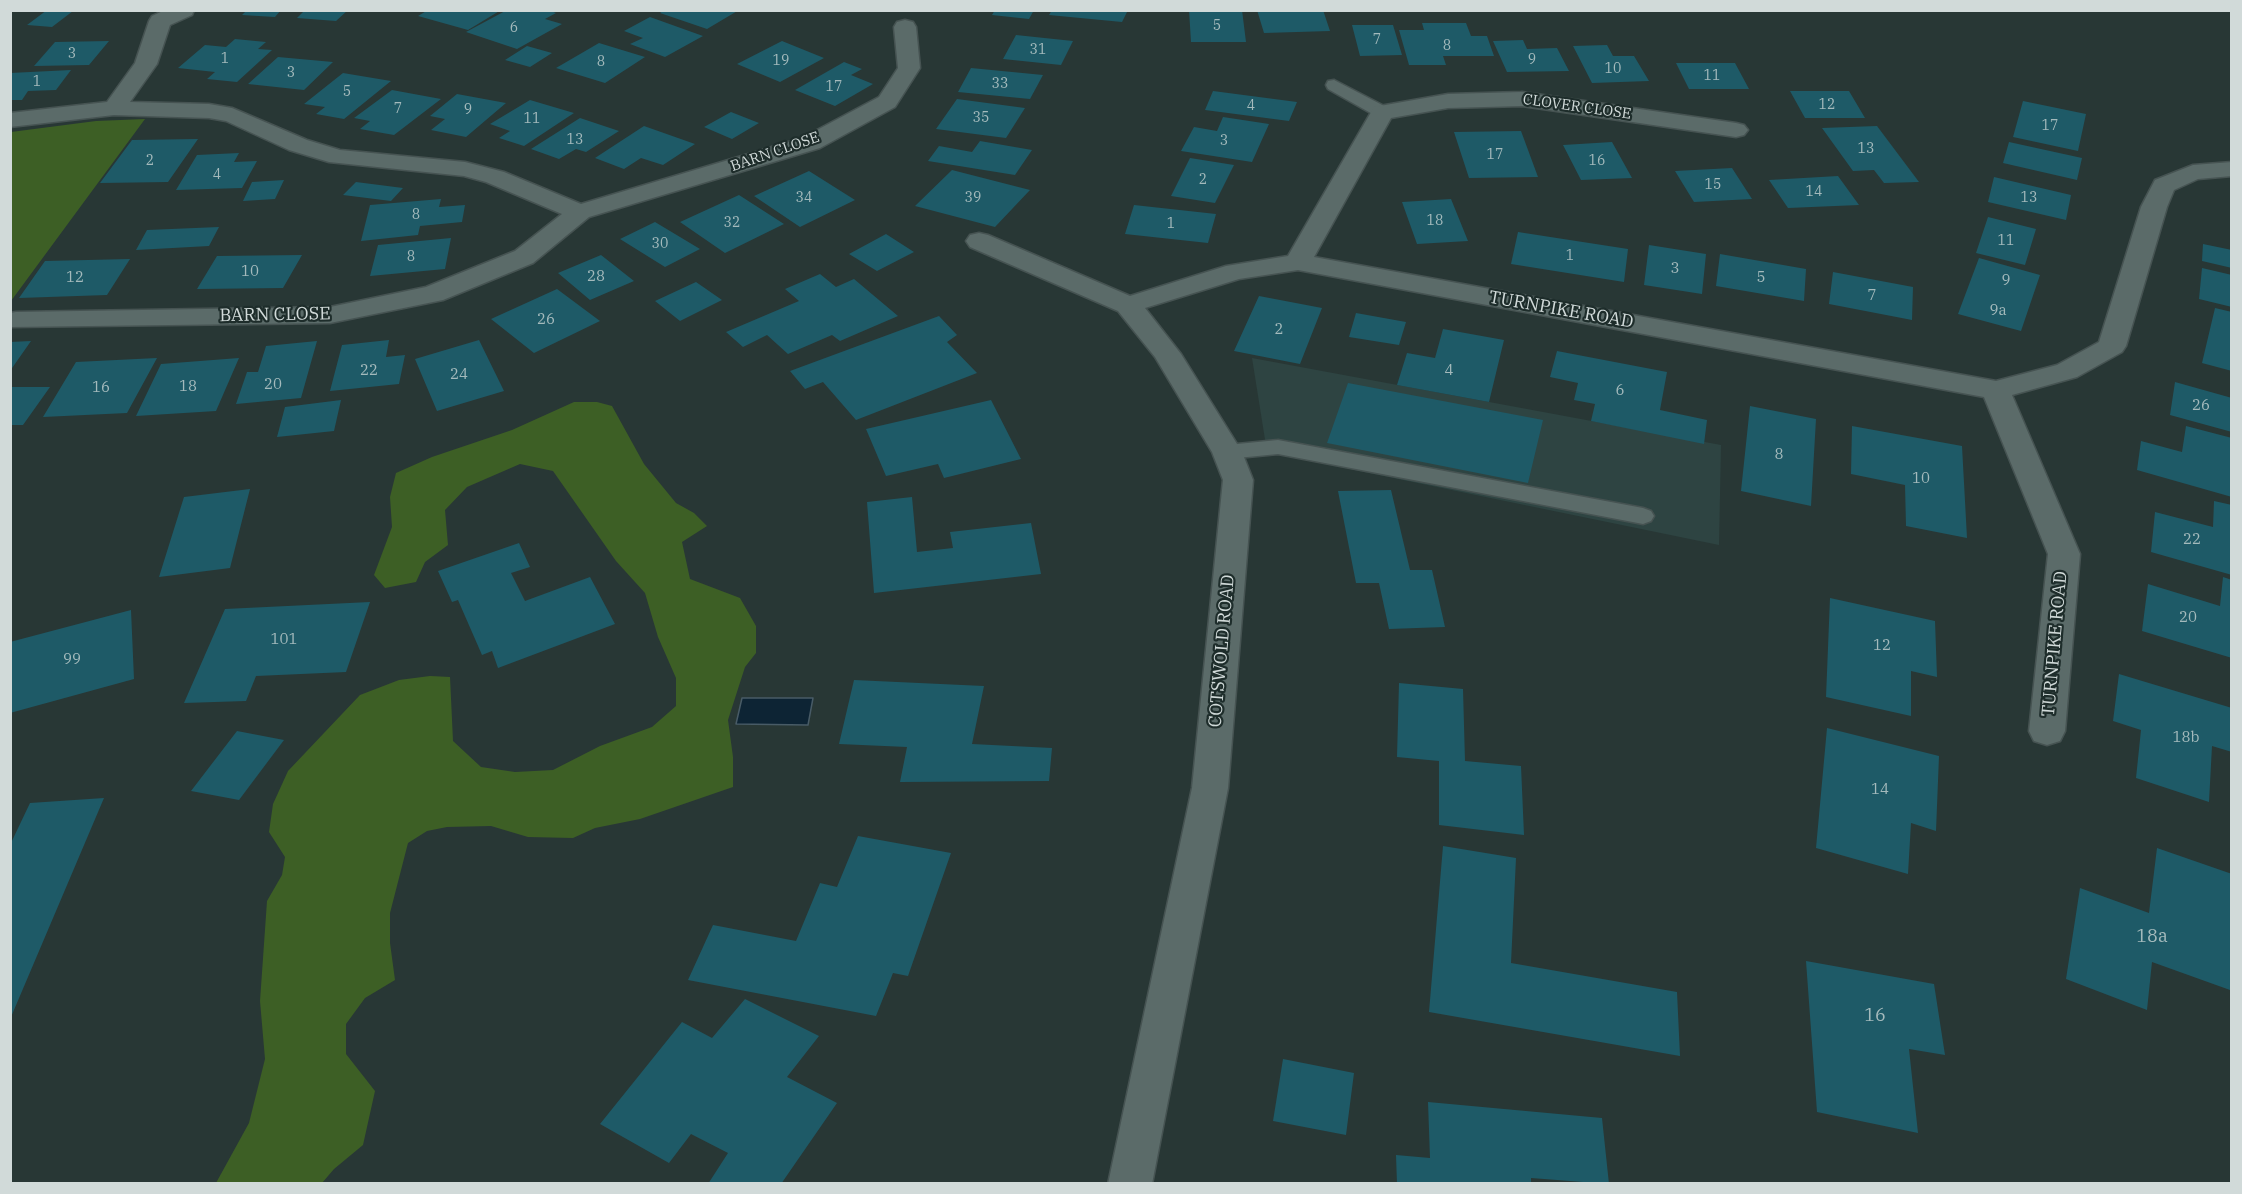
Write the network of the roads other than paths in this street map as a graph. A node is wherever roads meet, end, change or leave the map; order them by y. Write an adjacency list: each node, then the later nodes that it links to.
1 (184, 10): 4 (street)
2 (905, 27): 9 (street, BARN CLOSE)
3 (1334, 85): 5 (lane)
4 (114, 108): 6 (street); 9 (street)
5 (1382, 112): 7 (street, CLOVER CLOSE); 11 (street)
6 (10, 120)
7 (1736, 130)
8 (2232, 169): 14 (street, TURNPIKE ROAD)
9 (580, 212): 13 (street, BARN CLOSE)
10 (979, 241): 12 (street, COTSWOLD ROAD)
11 (1298, 262): 12 (street, TURNPIKE ROAD); 14 (street, TURNPIKE ROAD)
12 (1128, 305): 15 (street, COTSWOLD ROAD)
13 (16, 320)
14 (1996, 390): 17 (street, TURNPIKE ROAD)
15 (1227, 452): 16 (lane); 18 (street, COTSWOLD ROAD)
16 (1643, 516)
17 (2047, 731)
18 (1130, 1184)

